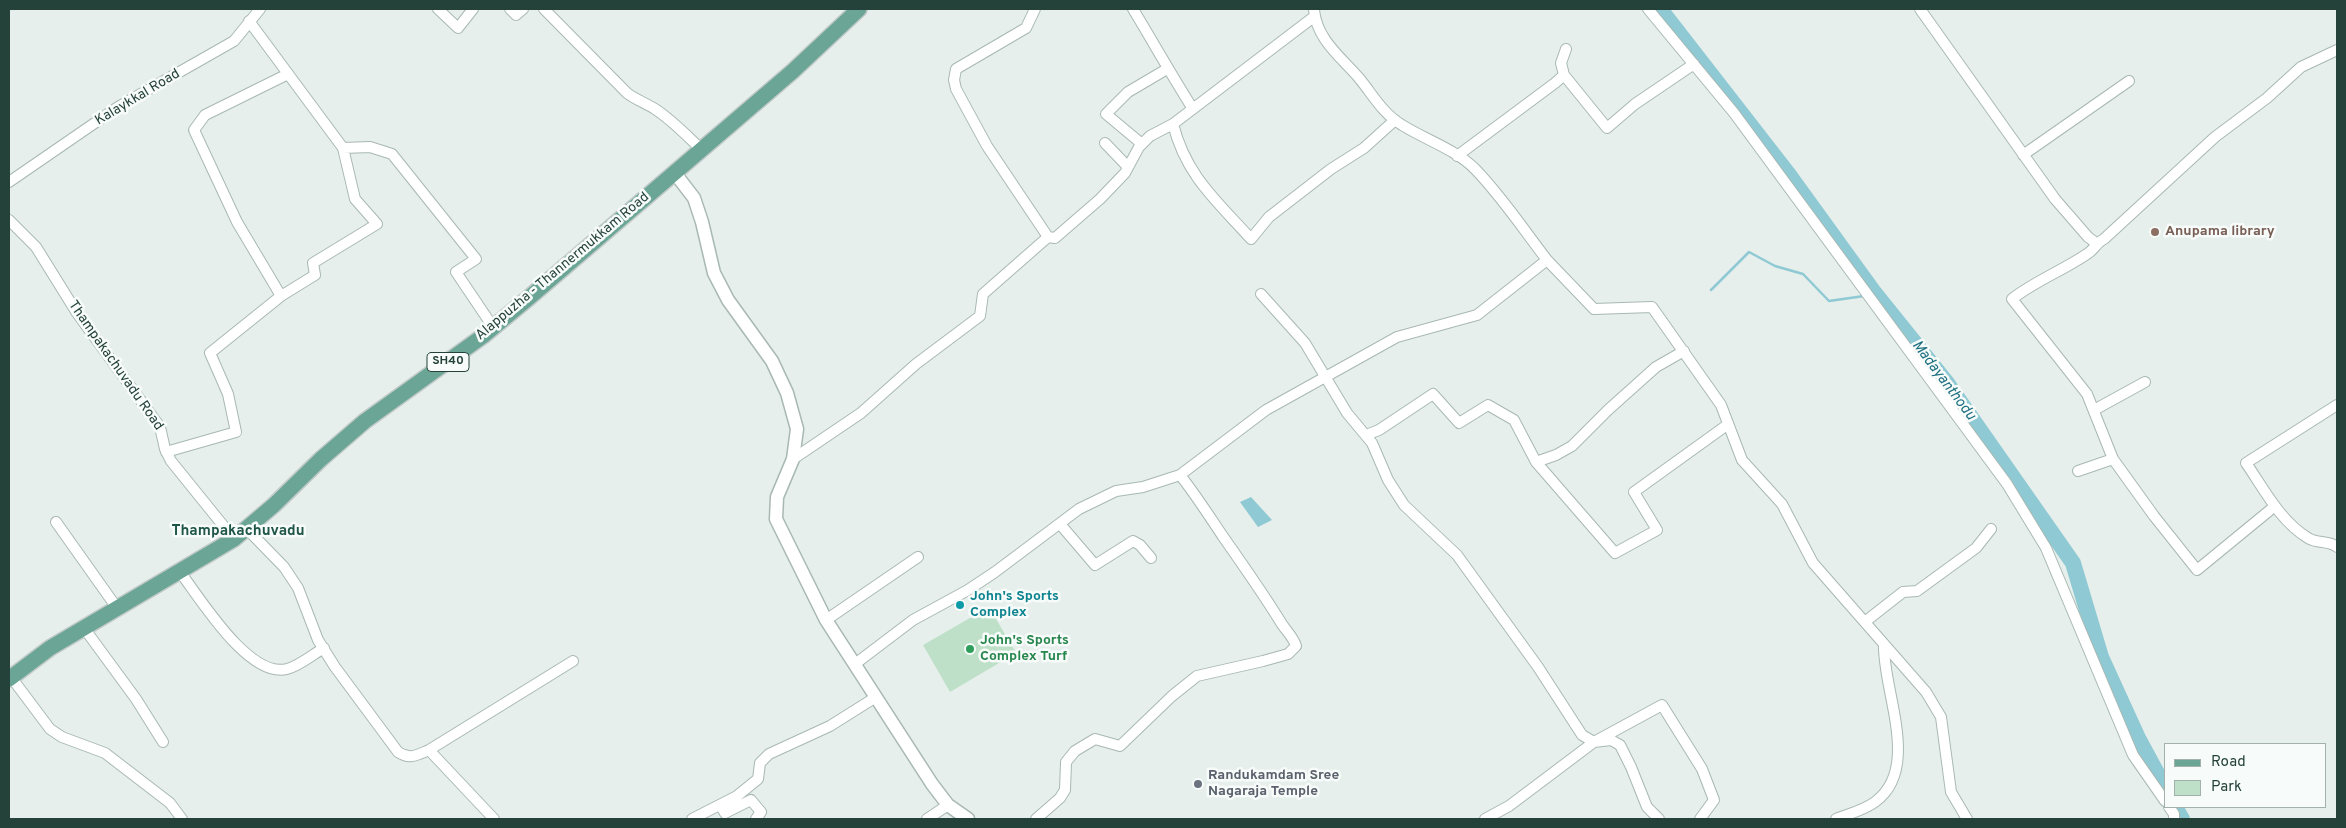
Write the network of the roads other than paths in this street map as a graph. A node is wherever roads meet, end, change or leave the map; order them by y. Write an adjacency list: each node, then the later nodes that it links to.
1 (260, 9): 13 (street, Kalaykkal Road)
2 (438, 9): 3 (street)
3 (473, 9)
4 (510, 9): 5 (street)
5 (523, 9)
6 (544, 9): 28 (street)
7 (859, 9): 28 (main road, Alappuzha - Thannermukkam Road / SH40)
8 (1035, 9): 35 (street)
9 (1133, 9): 18 (street)
10 (1648, 9): 16 (street)
11 (1920, 9): 29 (street)
12 (1314, 12): 22 (street); 23 (street)
13 (250, 21): 19 (street); 33 (street, Kalaykkal Road)
14 (1566, 49): 20 (street)
15 (2334, 52): 17 (street); 36 (street)
16 (1694, 64): 20 (street); 77 (street)
17 (2337, 64)
18 (1167, 69): 22 (street); 26 (street)
19 (288, 74): 27 (street); 39 (street)
20 (1564, 75): 30 (street)
21 (2129, 81): 29 (street)
22 (1193, 109): 24 (street)
23 (1395, 120): 24 (street); 30 (street)
24 (1173, 124): 26 (street)
25 (1105, 143): 31 (street)
26 (1142, 144): 31 (street)
27 (343, 148): 39 (street); 40 (street)
28 (701, 149): 32 (main road, Alappuzha - Thannermukkam Road / SH40)
29 (2023, 155): 36 (street)
30 (1457, 156): 37 (street)
31 (1128, 167): 35 (street)
32 (674, 172): 40 (main road, Alappuzha - Thannermukkam Road / SH40); 49 (street)
33 (9, 182)
34 (9, 220): 48 (street, Thampakachuvadu Road)
35 (1048, 237): 49 (street)
36 (2096, 243): 45 (street)
37 (1547, 260): 41 (street); 42 (street)
38 (1261, 294): 42 (street)
39 (281, 296): 48 (street)
40 (493, 327): 57 (main road, Alappuzha - Thannermukkam Road / SH40)
41 (1684, 351): 46 (street); 51 (street)
42 (1327, 375): 47 (street); 53 (street)
43 (2145, 382): 45 (street)
44 (2337, 405): 54 (street)
45 (2094, 410): 50 (street)
46 (1727, 425): 51 (street); 66 (street)
47 (1366, 435): 51 (street); 75 (street)
48 (166, 452): 59 (street, Thampakachuvadu Road)
49 (793, 459): 65 (street)
50 (2114, 459): 52 (street); 54 (street)
51 (1536, 462)
52 (2078, 471)
53 (1180, 475): 56 (street); 86 (street)
54 (2275, 506): 60 (street)
55 (56, 522): 64 (street)
56 (1060, 524): 62 (street); 71 (street)
57 (246, 528): 59 (main road, Alappuzha - Thannermukkam Road / SH40); 69 (street)
58 (1991, 529): 66 (street)
59 (234, 538): 63 (main road, Alappuzha - Thannermukkam Road / SH40)
60 (2337, 547)
61 (918, 557): 65 (street)
62 (1151, 558)
63 (180, 572): 64 (main road, Alappuzha - Thannermukkam Road / SH40); 69 (street)
64 (117, 608): 67 (main road, Alappuzha - Thannermukkam Road / SH40)
65 (826, 620): 71 (street)
66 (1866, 621): 68 (street)
67 (84, 628): 72 (main road, Alappuzha - Thannermukkam Road / SH40); 74 (street)
68 (1884, 644): 90 (street); 91 (street)
69 (324, 648): 76 (street)
70 (573, 661): 76 (street)
71 (855, 664): 73 (street)
72 (10, 678): 80 (street)
73 (876, 697): 78 (street); 79 (street)
74 (164, 742)
75 (1594, 742): 87 (street); 88 (street); 89 (street)
76 (430, 750): 81 (street)
77 (2164, 800)
78 (720, 805): 82 (street); 83 (street)
79 (948, 805): 84 (street); 85 (street)
80 (182, 819)
81 (494, 819)
82 (692, 819)
83 (756, 819)
84 (927, 819)
85 (968, 819)
86 (1036, 819)
87 (1485, 819)
88 (1659, 819)
89 (1700, 819)
90 (1836, 819)
91 (1968, 819)

